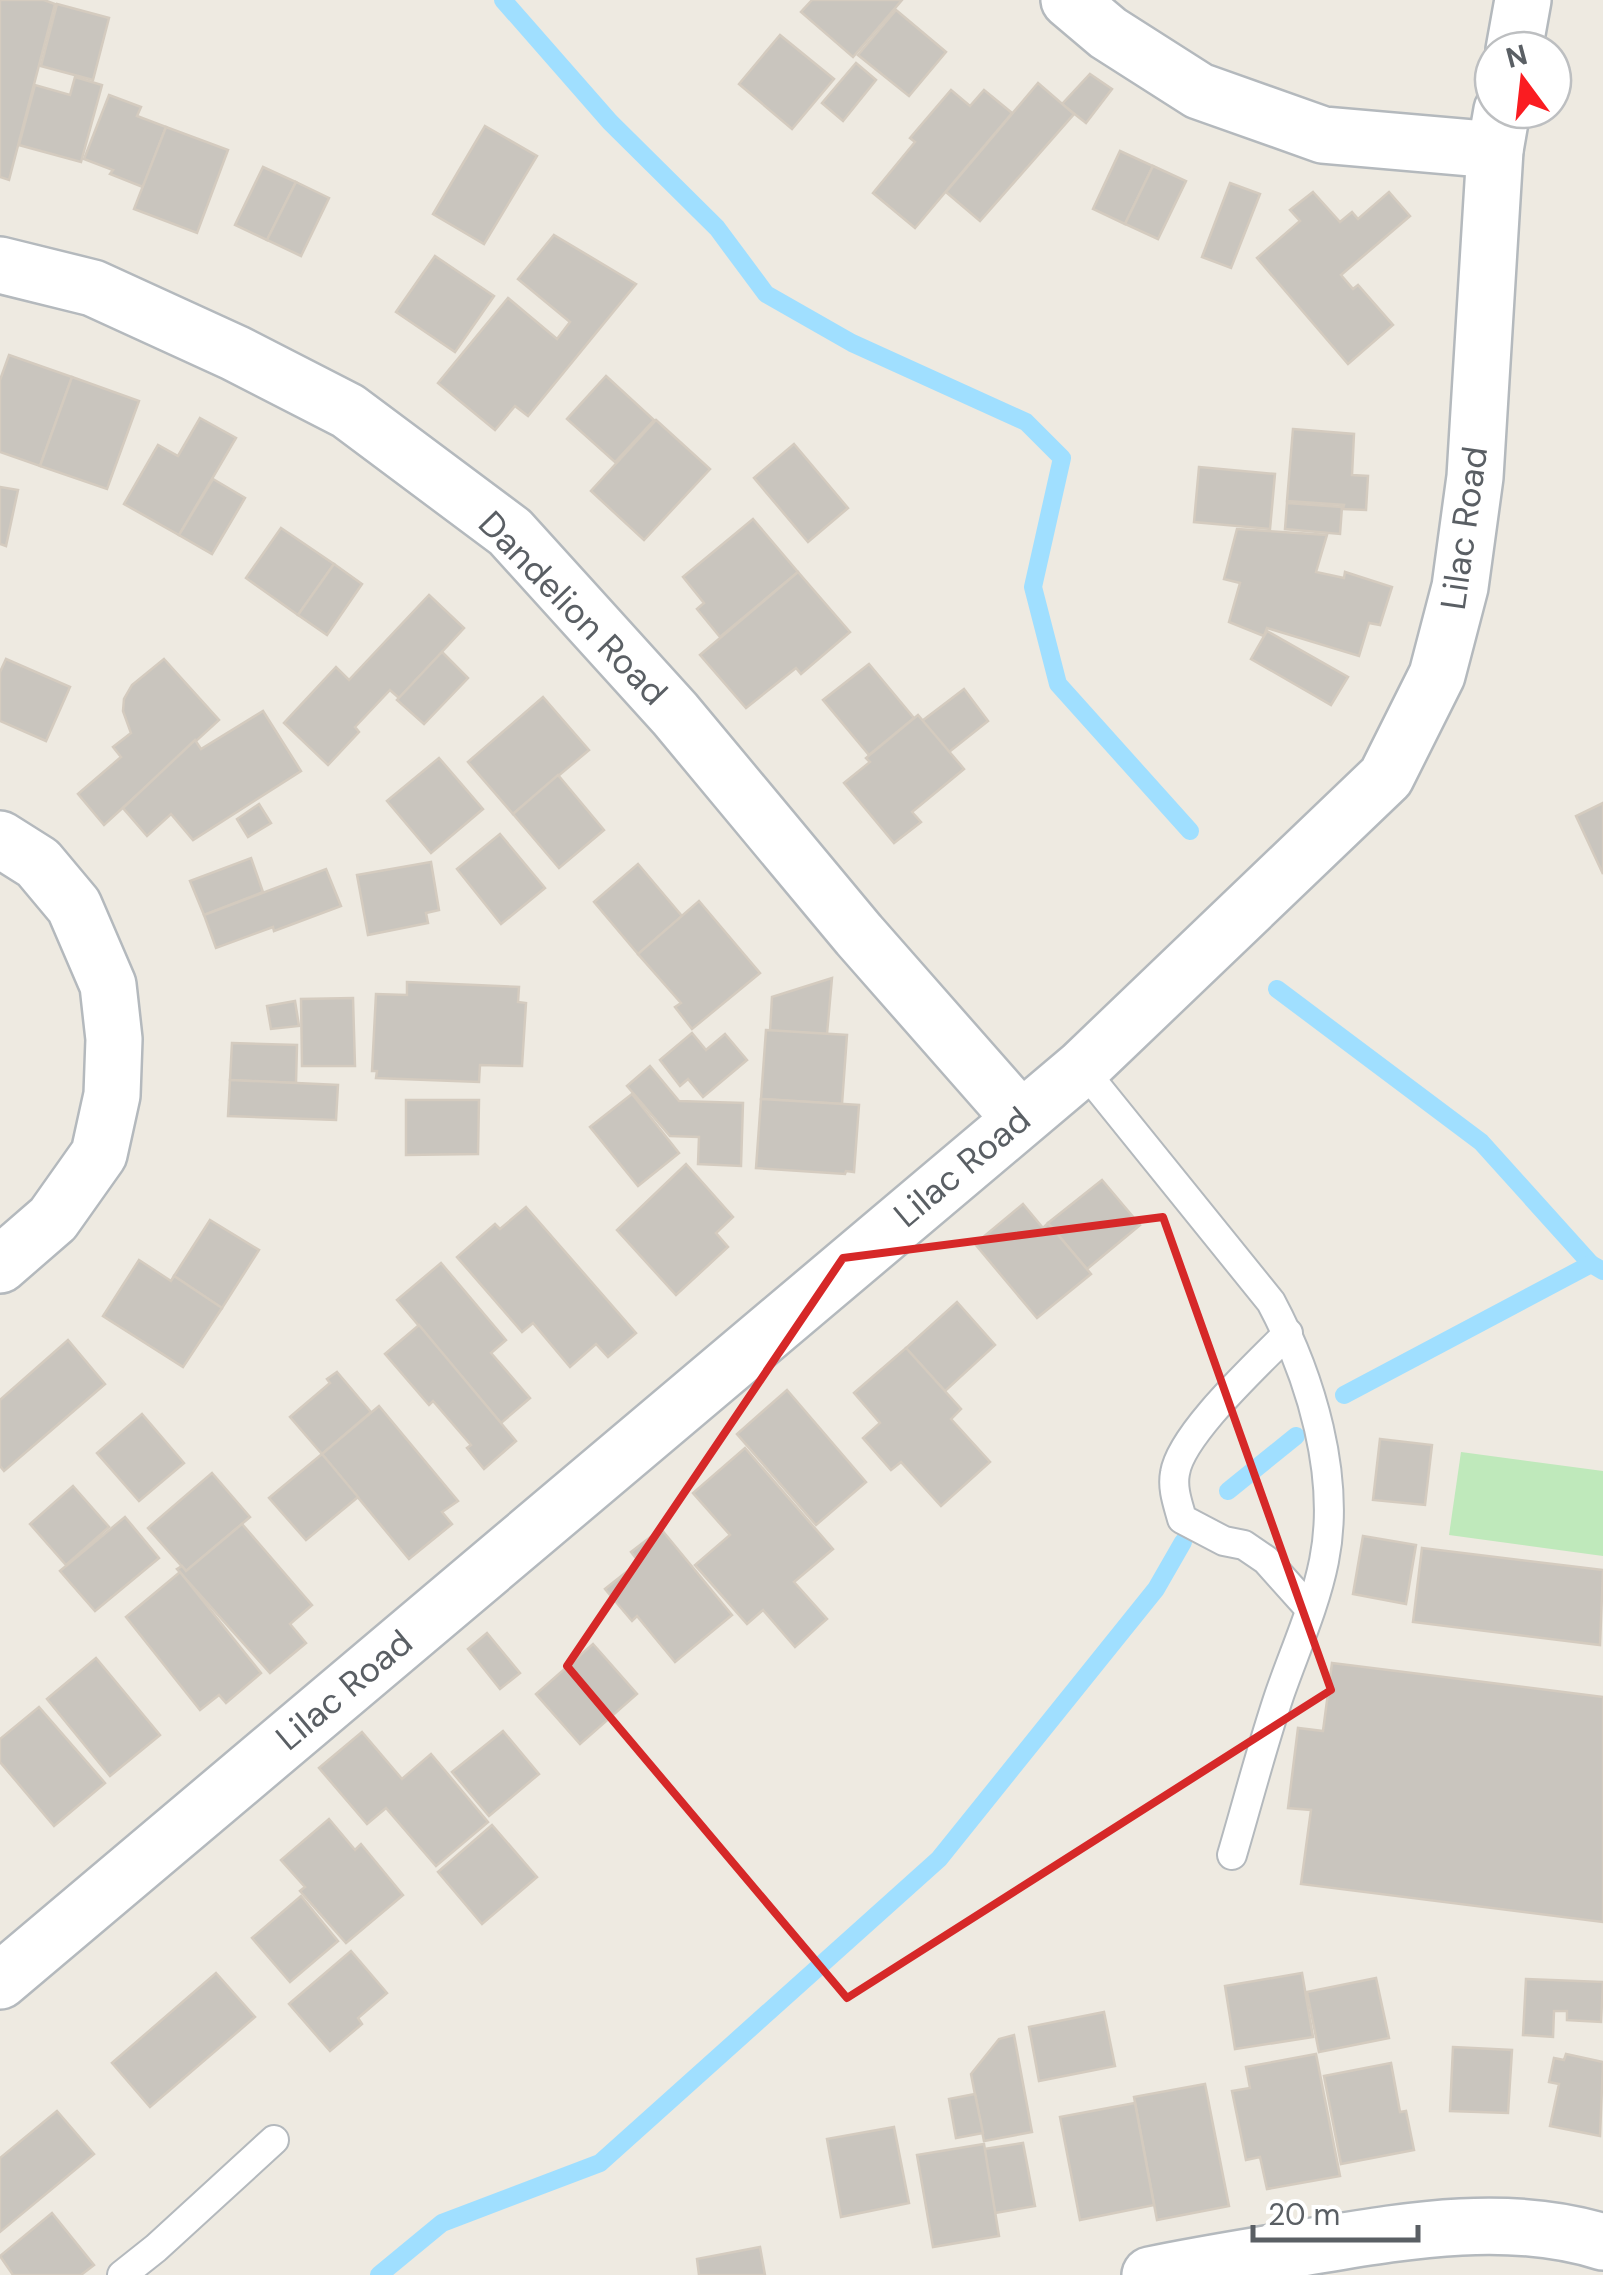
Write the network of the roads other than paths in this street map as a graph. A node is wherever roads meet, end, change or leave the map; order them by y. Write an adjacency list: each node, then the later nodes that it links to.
1 (1069, 0): 4 (street)
2 (1523, 0): 3 (street)
3 (1518, 30)
4 (1498, 130): 7 (street, Lilac Road)
5 (0, 265): 8 (street, Dandelion Road)
6 (0, 839): 9 (street)
7 (1082, 1068): 8 (street, Lilac Road); 10 (lane)
8 (1020, 1118): 13 (street, Lilac Road)
9 (0, 1264)
10 (1288, 1333): 11 (lane); 11 (lane)
11 (1309, 1608): 12 (lane)
12 (1232, 1855)
13 (0, 1981)
14 (274, 2140): 16 (lane)
15 (1603, 2242): 17 (street)
16 (122, 2275)
17 (1150, 2275)

